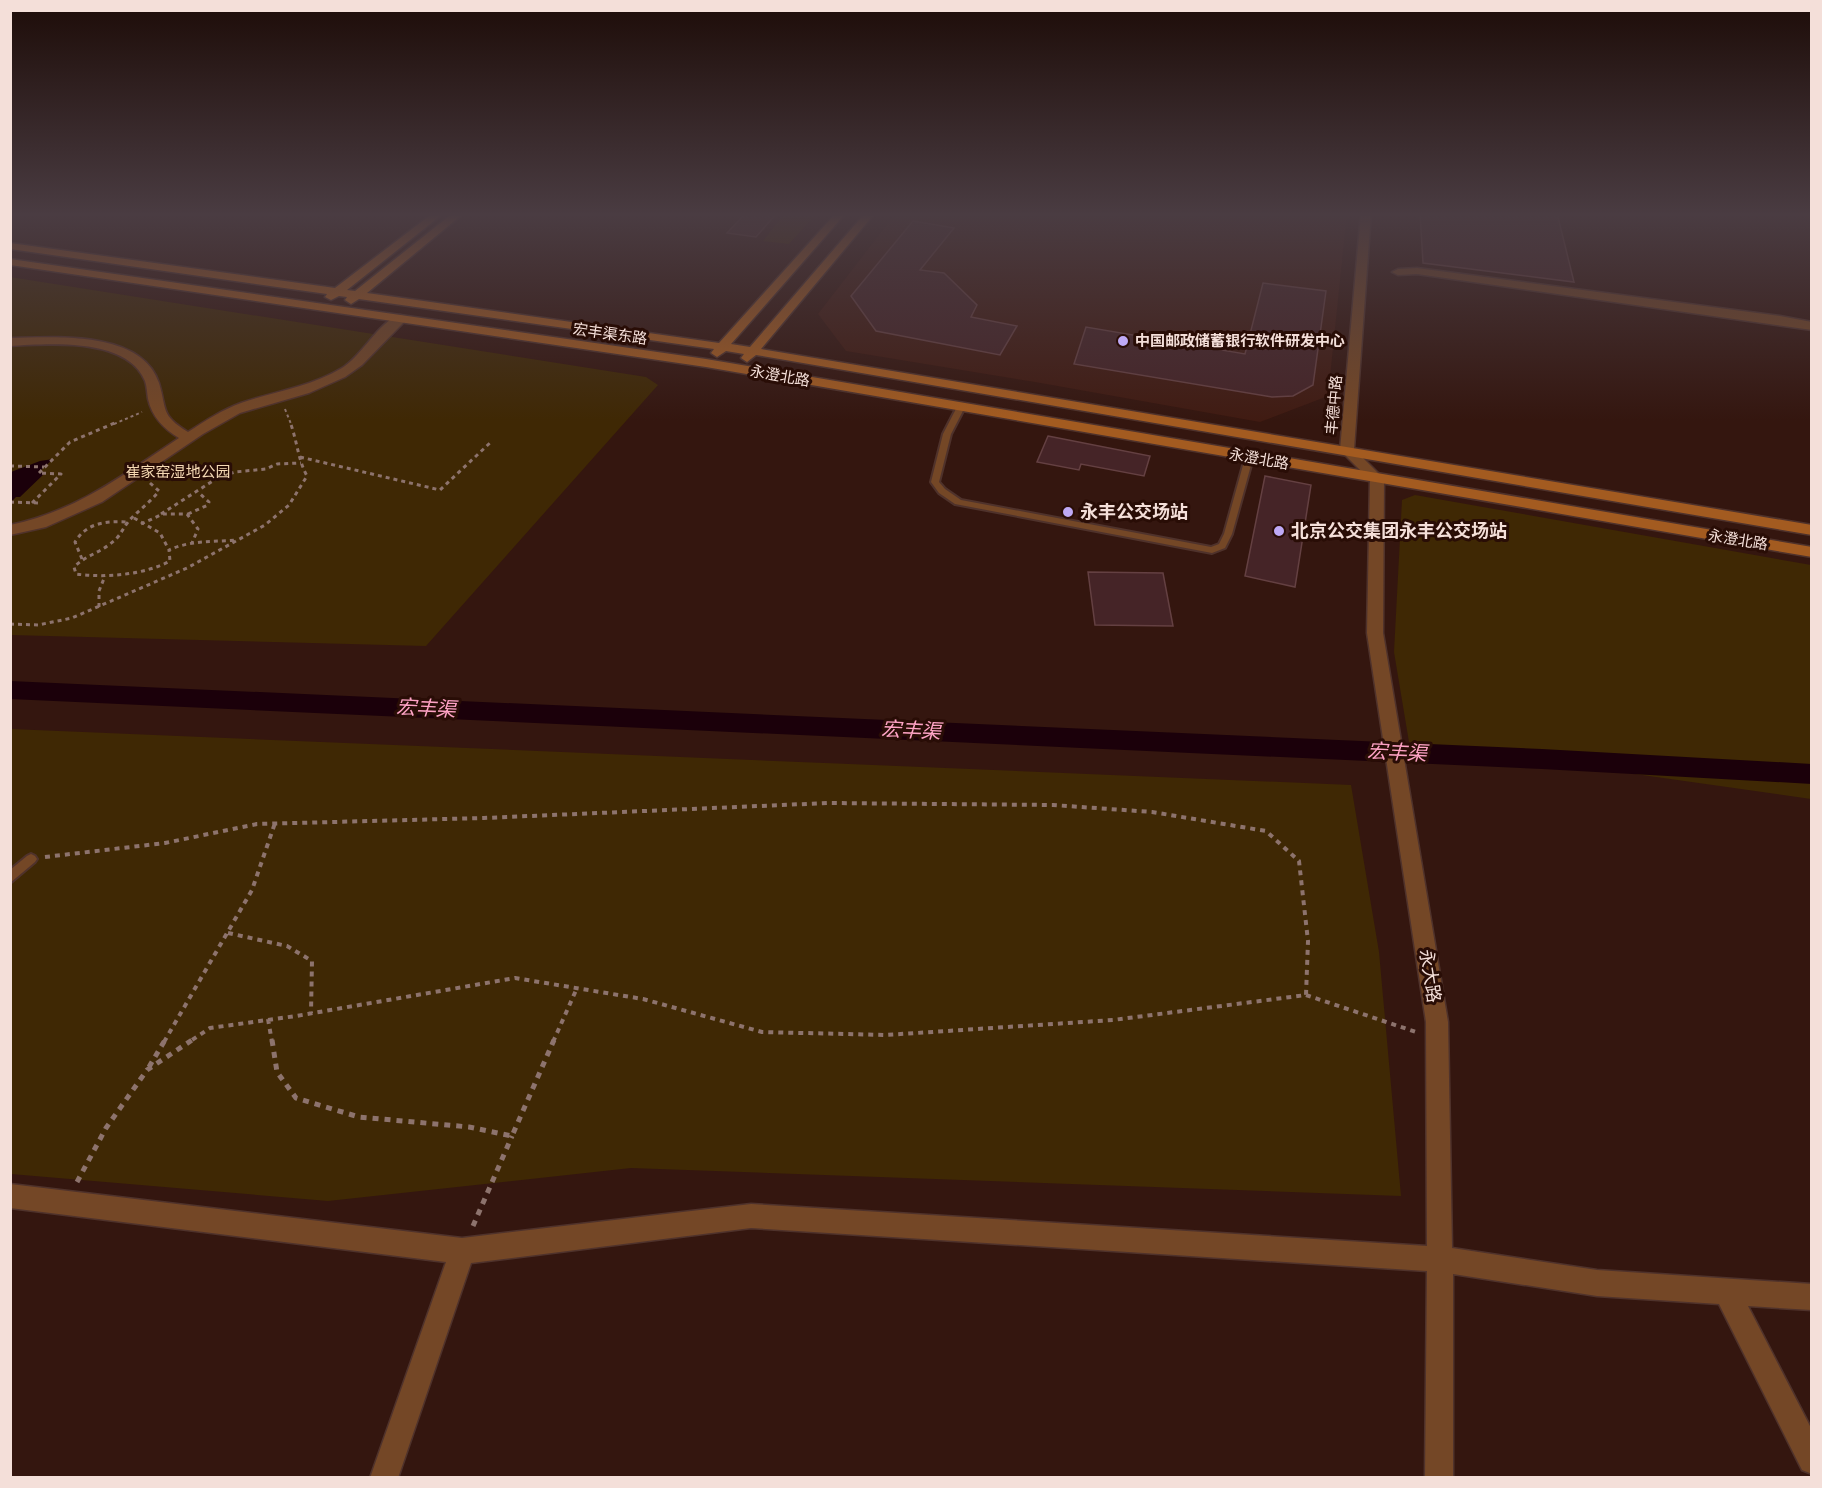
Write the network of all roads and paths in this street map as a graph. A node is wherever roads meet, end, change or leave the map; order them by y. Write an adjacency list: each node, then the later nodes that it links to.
1 (150, 282): 11 (street, 宏丰渠东路)
2 (269, 282): 9 (street, 宏丰渠东路)
3 (349, 282): 9 (street)
4 (372, 282): 10 (street)
5 (780, 282): 16 (street)
6 (811, 282): 17 (street)
7 (1360, 282): 25 (street, 丰德中路)
8 (1508, 282): 14 (street)
9 (337, 292): 10 (street, 宏丰渠东路); 11 (street)
10 (356, 295): 12 (street); 16 (street, 宏丰渠东路)
11 (318, 307): 12 (street, 宏丰渠东路)
12 (338, 310): 13 (street, 宏丰渠东路)
13 (400, 319): 18 (street, 宏丰渠东路); 20 (street)
14 (1812, 326)
15 (10, 342): 21 (street)
16 (722, 347): 17 (street, 永澄北路); 18 (street)
17 (752, 351): 19 (street); 25 (street, 永澄北路)
18 (706, 363): 19 (street, 永澄北路)
19 (738, 369): 22 (street, 永澄北路)
20 (282, 396): 23 (street); 26 (path)
21 (157, 405): 23 (street); 30 (path)
22 (962, 407): 27 (street, 永澄北路); 27 (lane)
23 (188, 437): 31 (street)
24 (492, 441): 26 (path)
25 (1347, 450): 32 (street, 丰德中路); 41 (street, 永澄北路)
26 (300, 457): 28 (path)
27 (1249, 458): 32 (street, 永澄北路)
28 (301, 464): 33 (path); 42 (path)
29 (10, 466): 30 (path)
30 (45, 467): 34 (path)
31 (132, 478): 37 (path); 40 (street)
32 (1377, 479): 45 (street, 永澄北路); 58 (street, 永大路)
33 (198, 492): 35 (path); 36 (path)
34 (32, 503)
35 (161, 513): 36 (path); 39 (path)
36 (188, 514): 43 (path)
37 (134, 518): 38 (path); 39 (path)
38 (128, 522): 46 (path); 46 (path)
39 (141, 524): 44 (path)
40 (10, 530)
41 (1812, 530)
42 (239, 540): 43 (path); 48 (path)
43 (192, 543): 44 (path)
44 (169, 550): 47 (path)
45 (1812, 552)
46 (82, 559): 47 (path)
47 (106, 576): 48 (path)
48 (99, 607): 49 (path)
49 (10, 624)
50 (275, 823): 51 (path); 53 (path); 55 (path)
51 (31, 859): 52 (lane)
52 (10, 878)
53 (228, 933): 56 (path); 59 (path)
54 (577, 988): 55 (path); 56 (path); 60 (path)
55 (1306, 995): 58 (path)
56 (311, 1013): 57 (path)
57 (268, 1019): 59 (path); 60 (path)
58 (1437, 1040): 64 (street, 永大路)
59 (147, 1070): 62 (path)
60 (512, 1136): 63 (path)
61 (10, 1196): 62 (street)
62 (63, 1203): 63 (street)
63 (462, 1251): 64 (street); 68 (street)
64 (1440, 1259): 65 (street); 69 (street, 永大路)
65 (1727, 1292): 66 (street); 67 (street)
66 (1812, 1297)
67 (1812, 1460)
68 (384, 1478)
69 (1440, 1478)

